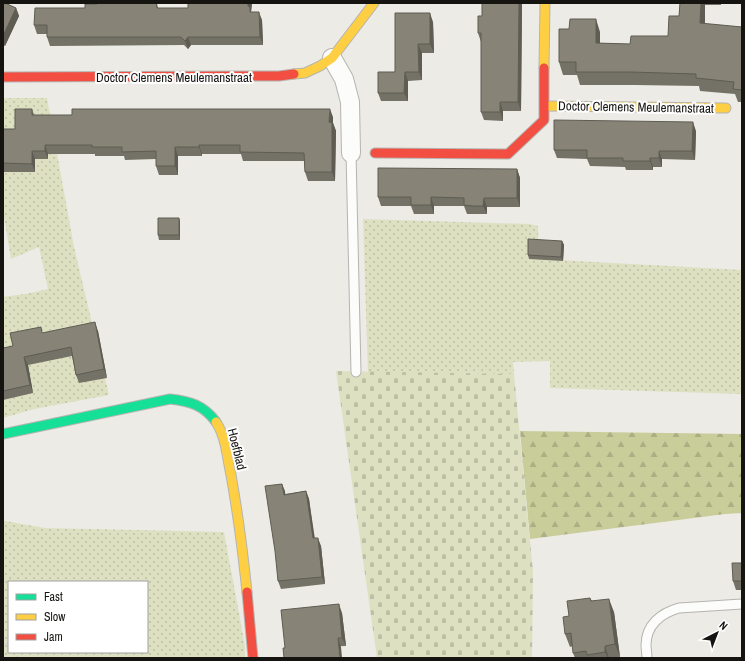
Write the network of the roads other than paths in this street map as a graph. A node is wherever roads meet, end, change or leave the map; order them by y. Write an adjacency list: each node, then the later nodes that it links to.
1 (374, 3): 3 (street, Doctor Clemens Meulemanstraat)
2 (544, 3): 6 (street, Doctor Clemens Meulemanstraat)
3 (332, 58): 5 (street, Doctor Clemens Meulemanstraat); 8 (street)
4 (3, 72): 5 (lane, Doctor Clemens Meulemanstraat)
5 (7, 77)
6 (545, 106): 7 (street, Doctor Clemens Meulemanstraat); 9 (street, Doctor Clemens Meulemanstraat)
7 (726, 108)
8 (351, 153): 10 (lane)
9 (375, 153)
10 (356, 372)
11 (3, 434): 13 (street, Hoefblad)
12 (742, 604): 14 (lane)
13 (253, 658)
14 (647, 658)

